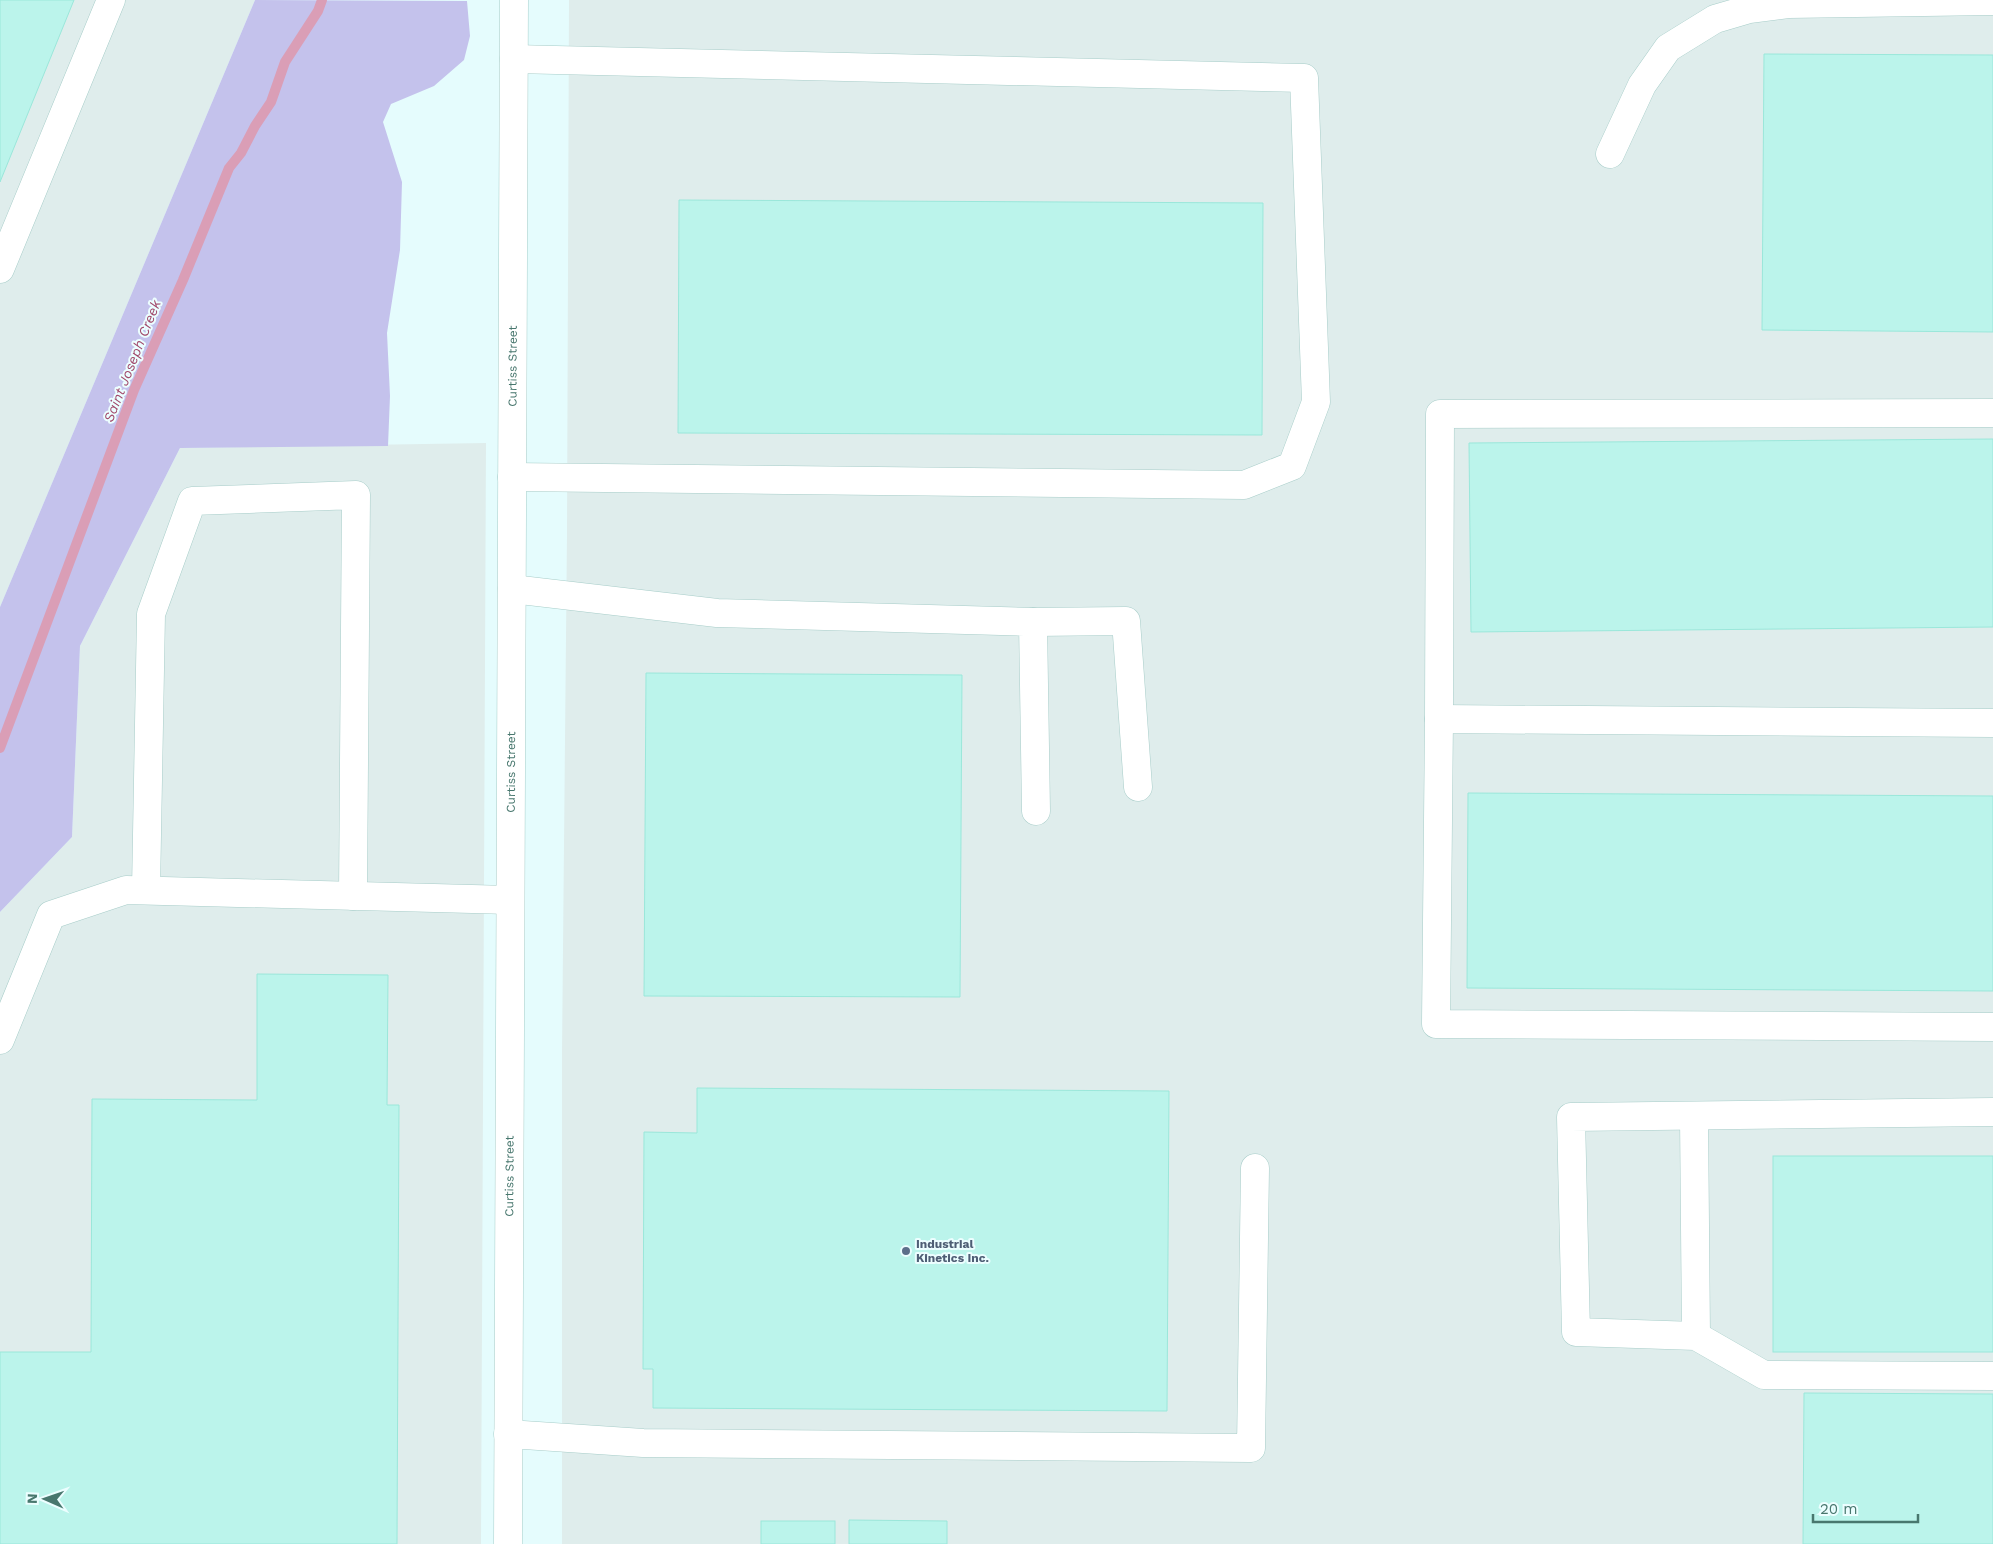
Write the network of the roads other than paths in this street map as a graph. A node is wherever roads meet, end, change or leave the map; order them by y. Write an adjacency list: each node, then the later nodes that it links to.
1 (111, 0): 6 (street)
2 (514, 0): 4 (street, Curtiss Street)
3 (1993, 1): 5 (street)
4 (514, 58): 8 (street, Curtiss Street); 8 (street)
5 (1610, 154)
6 (0, 269)
7 (1993, 413): 11 (street)
8 (512, 477): 9 (street, Curtiss Street)
9 (512, 589): 10 (street); 17 (street, Curtiss Street)
10 (1033, 622): 13 (street); 14 (street)
11 (1438, 718): 12 (street); 18 (street)
12 (1993, 723)
13 (1138, 787)
14 (1036, 811)
15 (146, 890): 16 (street); 16 (street); 19 (street)
16 (353, 896): 17 (street)
17 (510, 900): 25 (street, Curtiss Street)
18 (1993, 1027)
19 (0, 1040)
20 (1993, 1112): 21 (street)
21 (1694, 1116): 23 (street); 23 (street)
22 (1254, 1168): 25 (street)
23 (1696, 1336): 24 (street)
24 (1993, 1376)
25 (508, 1434): 26 (street, Curtiss Street)
26 (508, 1544)

